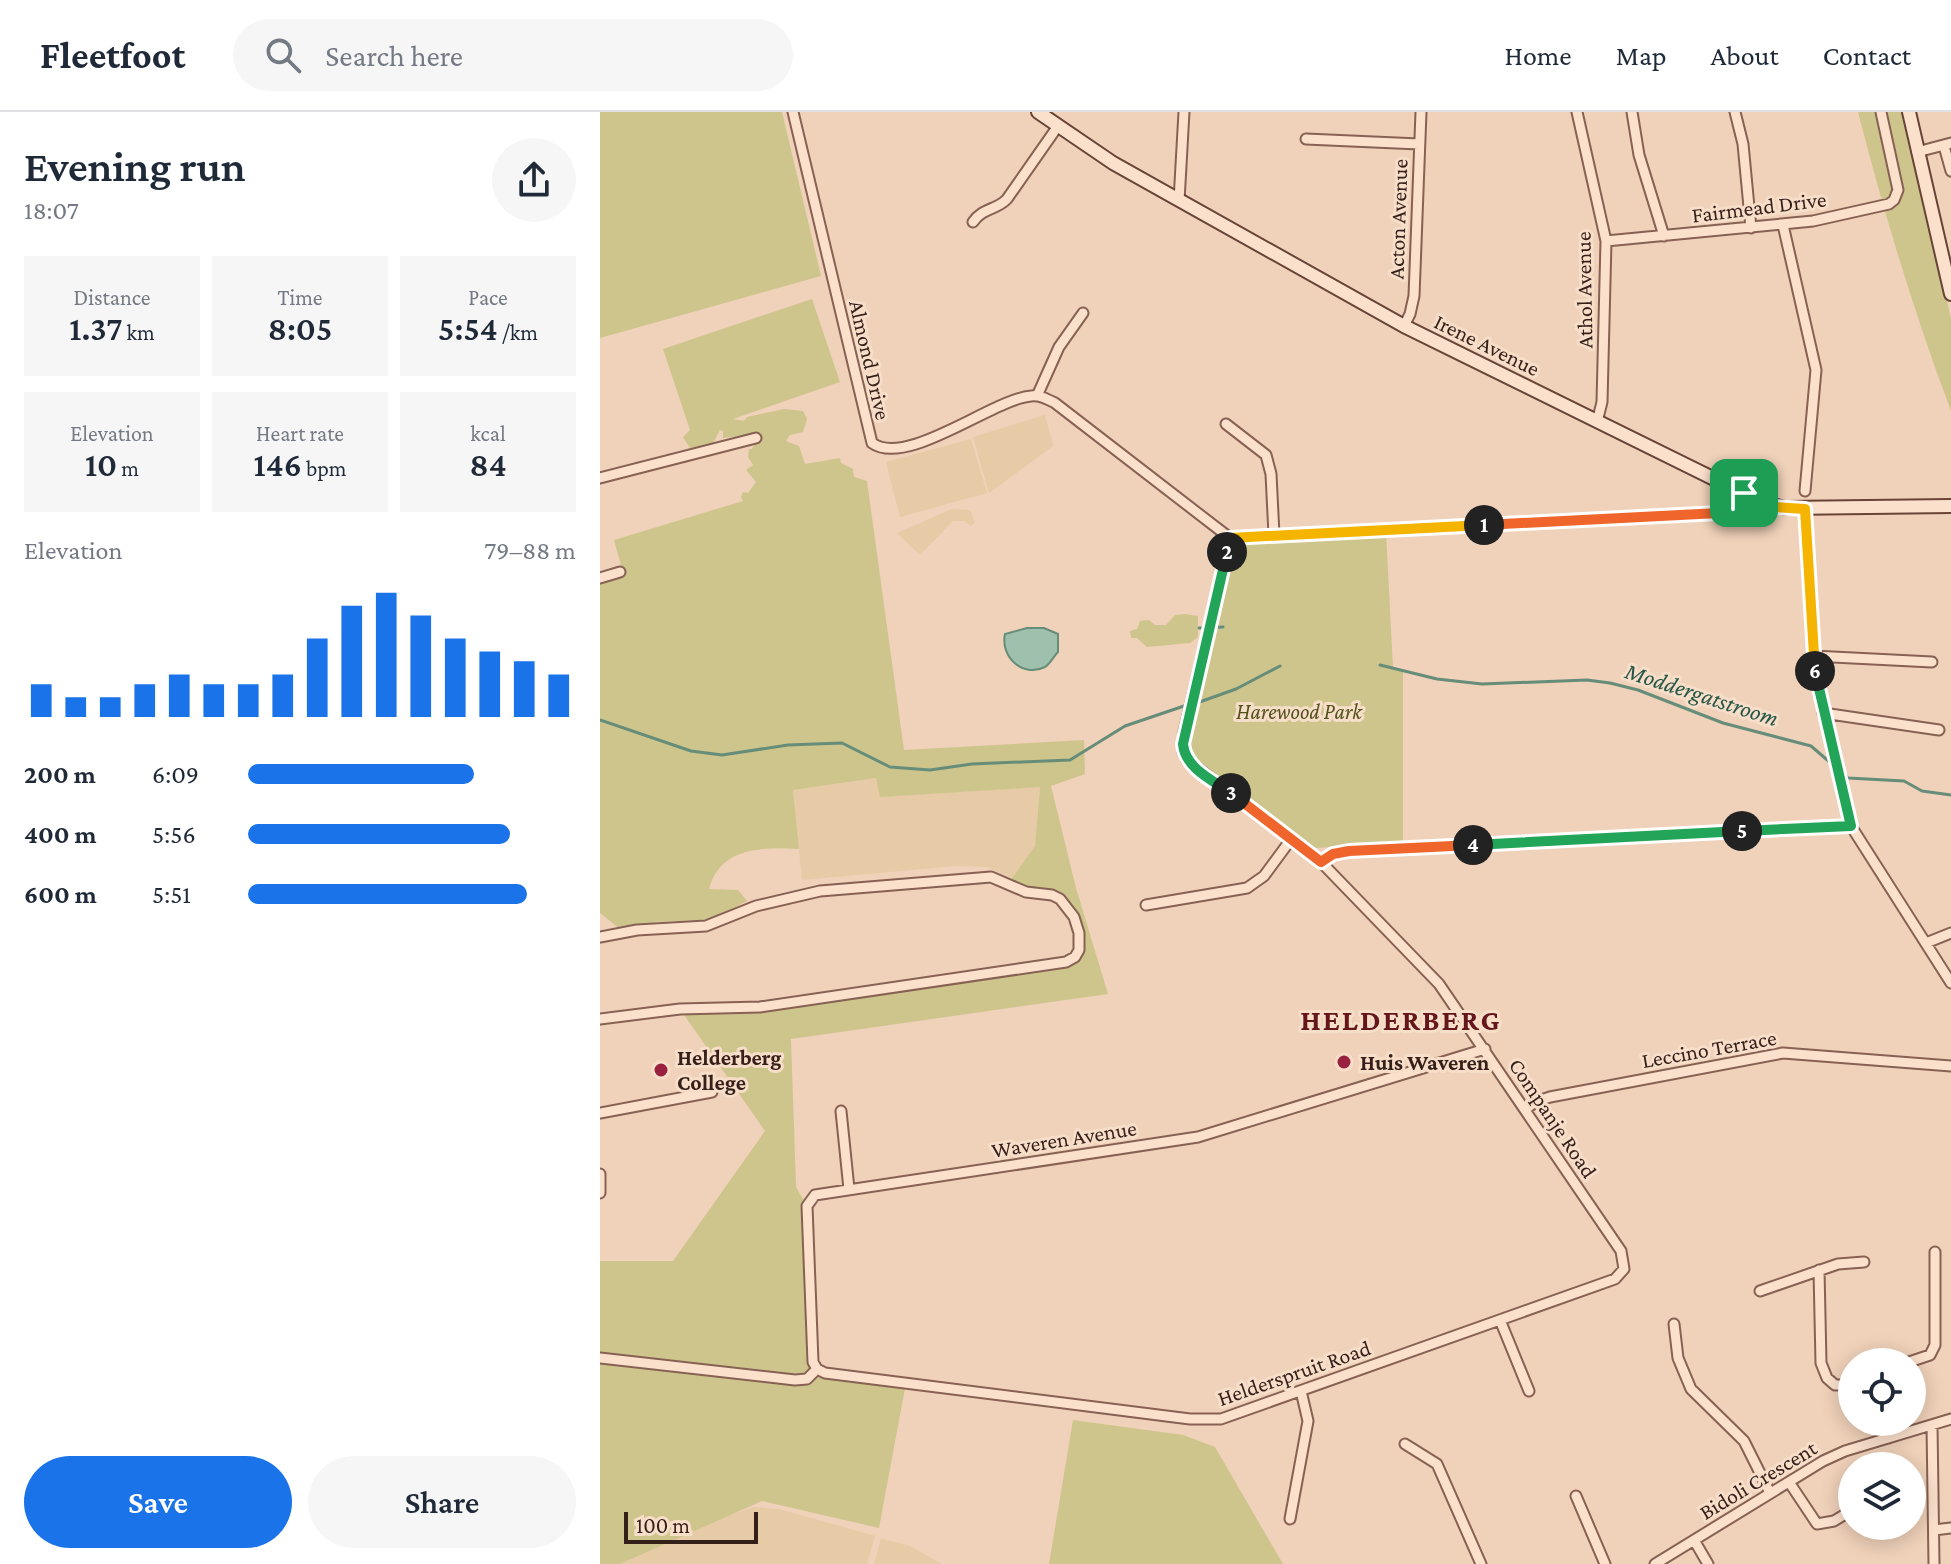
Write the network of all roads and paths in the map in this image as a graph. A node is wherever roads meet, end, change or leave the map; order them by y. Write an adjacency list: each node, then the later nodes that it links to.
1 (793, 112): 25 (street, Almond Drive)
2 (1038, 112): 10 (street, Irene Avenue)
3 (1184, 112): 16 (street)
4 (1421, 112): 12 (street, Acton Avenue)
5 (1577, 112): 21 (street, Athol Avenue)
6 (1632, 112): 20 (street)
7 (1735, 112): 19 (street)
8 (1881, 112): 18 (street, Fairmead Drive)
9 (1909, 112): 14 (street)
10 (1058, 126): 16 (street, Irene Avenue); 17 (street)
11 (1306, 139): 12 (street)
12 (1419, 144): 24 (street, Acton Avenue)
13 (1948, 144): 14 (street); 15 (street)
14 (1917, 152): 22 (street)
15 (1951, 171)
16 (1179, 201): 24 (street, Irene Avenue)
17 (973, 222)
18 (1783, 225): 19 (street, Fairmead Drive); 30 (street)
19 (1751, 228): 20 (street, Fairmead Drive)
20 (1664, 236): 21 (street, Fairmead Drive)
21 (1606, 241): 26 (street, Athol Avenue)
22 (1951, 294)
23 (1083, 313): 25 (street)
24 (1404, 326): 26 (street, Irene Avenue)
25 (1037, 396): 35 (street)
26 (1597, 422): 31 (street, Irene Avenue)
27 (1226, 424): 34 (street)
28 (756, 438): 29 (street)
29 (600, 478)
30 (1805, 491)
31 (1744, 493): 33 (street, Irene Avenue); 34 (street)
32 (1951, 506): 33 (street, Irene Avenue)
33 (1805, 509): 38 (street)
34 (1274, 535): 35 (street)
35 (1230, 538): 43 (street, Companje Road)
36 (620, 572): 37 (street)
37 (600, 578)
38 (1813, 656): 39 (street); 40 (street)
39 (1932, 662)
40 (1823, 713): 41 (street); 42 (street)
41 (1939, 730)
42 (1851, 826): 44 (street); 48 (street)
43 (1292, 838): 44 (street, Companje Road); 45 (street)
44 (1321, 862): 51 (street, Companje Road)
45 (1146, 905)
46 (1951, 933): 48 (street)
47 (600, 937): 50 (street)
48 (1926, 943): 49 (street)
49 (1951, 983)
50 (600, 1019)
51 (1485, 1049): 54 (street, Companje Road); 58 (street, Waveren Avenue)
52 (1951, 1066): 54 (street, Leccino Terrace)
53 (712, 1092): 56 (street)
54 (1526, 1109): 62 (street, Companje Road)
55 (841, 1111): 58 (street)
56 (600, 1113)
57 (600, 1174): 59 (street)
58 (849, 1189): 69 (street, Waveren Avenue)
59 (600, 1193)
60 (1935, 1252): 67 (street)
61 (1864, 1262): 63 (street)
62 (1624, 1269): 65 (street, Helderspruit Road)
63 (1819, 1270): 64 (street); 70 (street)
64 (1760, 1291)
65 (1500, 1320): 71 (street, Helderspruit Road); 72 (street)
66 (1674, 1324): 78 (street)
67 (1926, 1356)
68 (600, 1358): 69 (street)
69 (817, 1369): 71 (street, Helderspruit Road)
70 (1838, 1385)
71 (1301, 1391): 80 (street)
72 (1529, 1391)
73 (1951, 1419): 74 (street, Bidoli Crescent)
74 (1932, 1425): 75 (street, Bidoli Crescent); 83 (street)
75 (1889, 1438): 77 (street, Bidoli Crescent)
76 (1405, 1444): 85 (street)
77 (1789, 1482): 78 (street, Bidoli Crescent); 81 (street)
78 (1770, 1493): 84 (street, Bidoli Crescent)
79 (1576, 1496): 86 (street)
80 (1290, 1519)
81 (1838, 1519)
82 (1951, 1528): 83 (street)
83 (1934, 1530): 89 (street)
84 (1694, 1540): 87 (street, Bidoli Crescent); 88 (street)
85 (1481, 1564)
86 (1605, 1564)
87 (1655, 1564)
88 (1708, 1564)
89 (1934, 1564)

